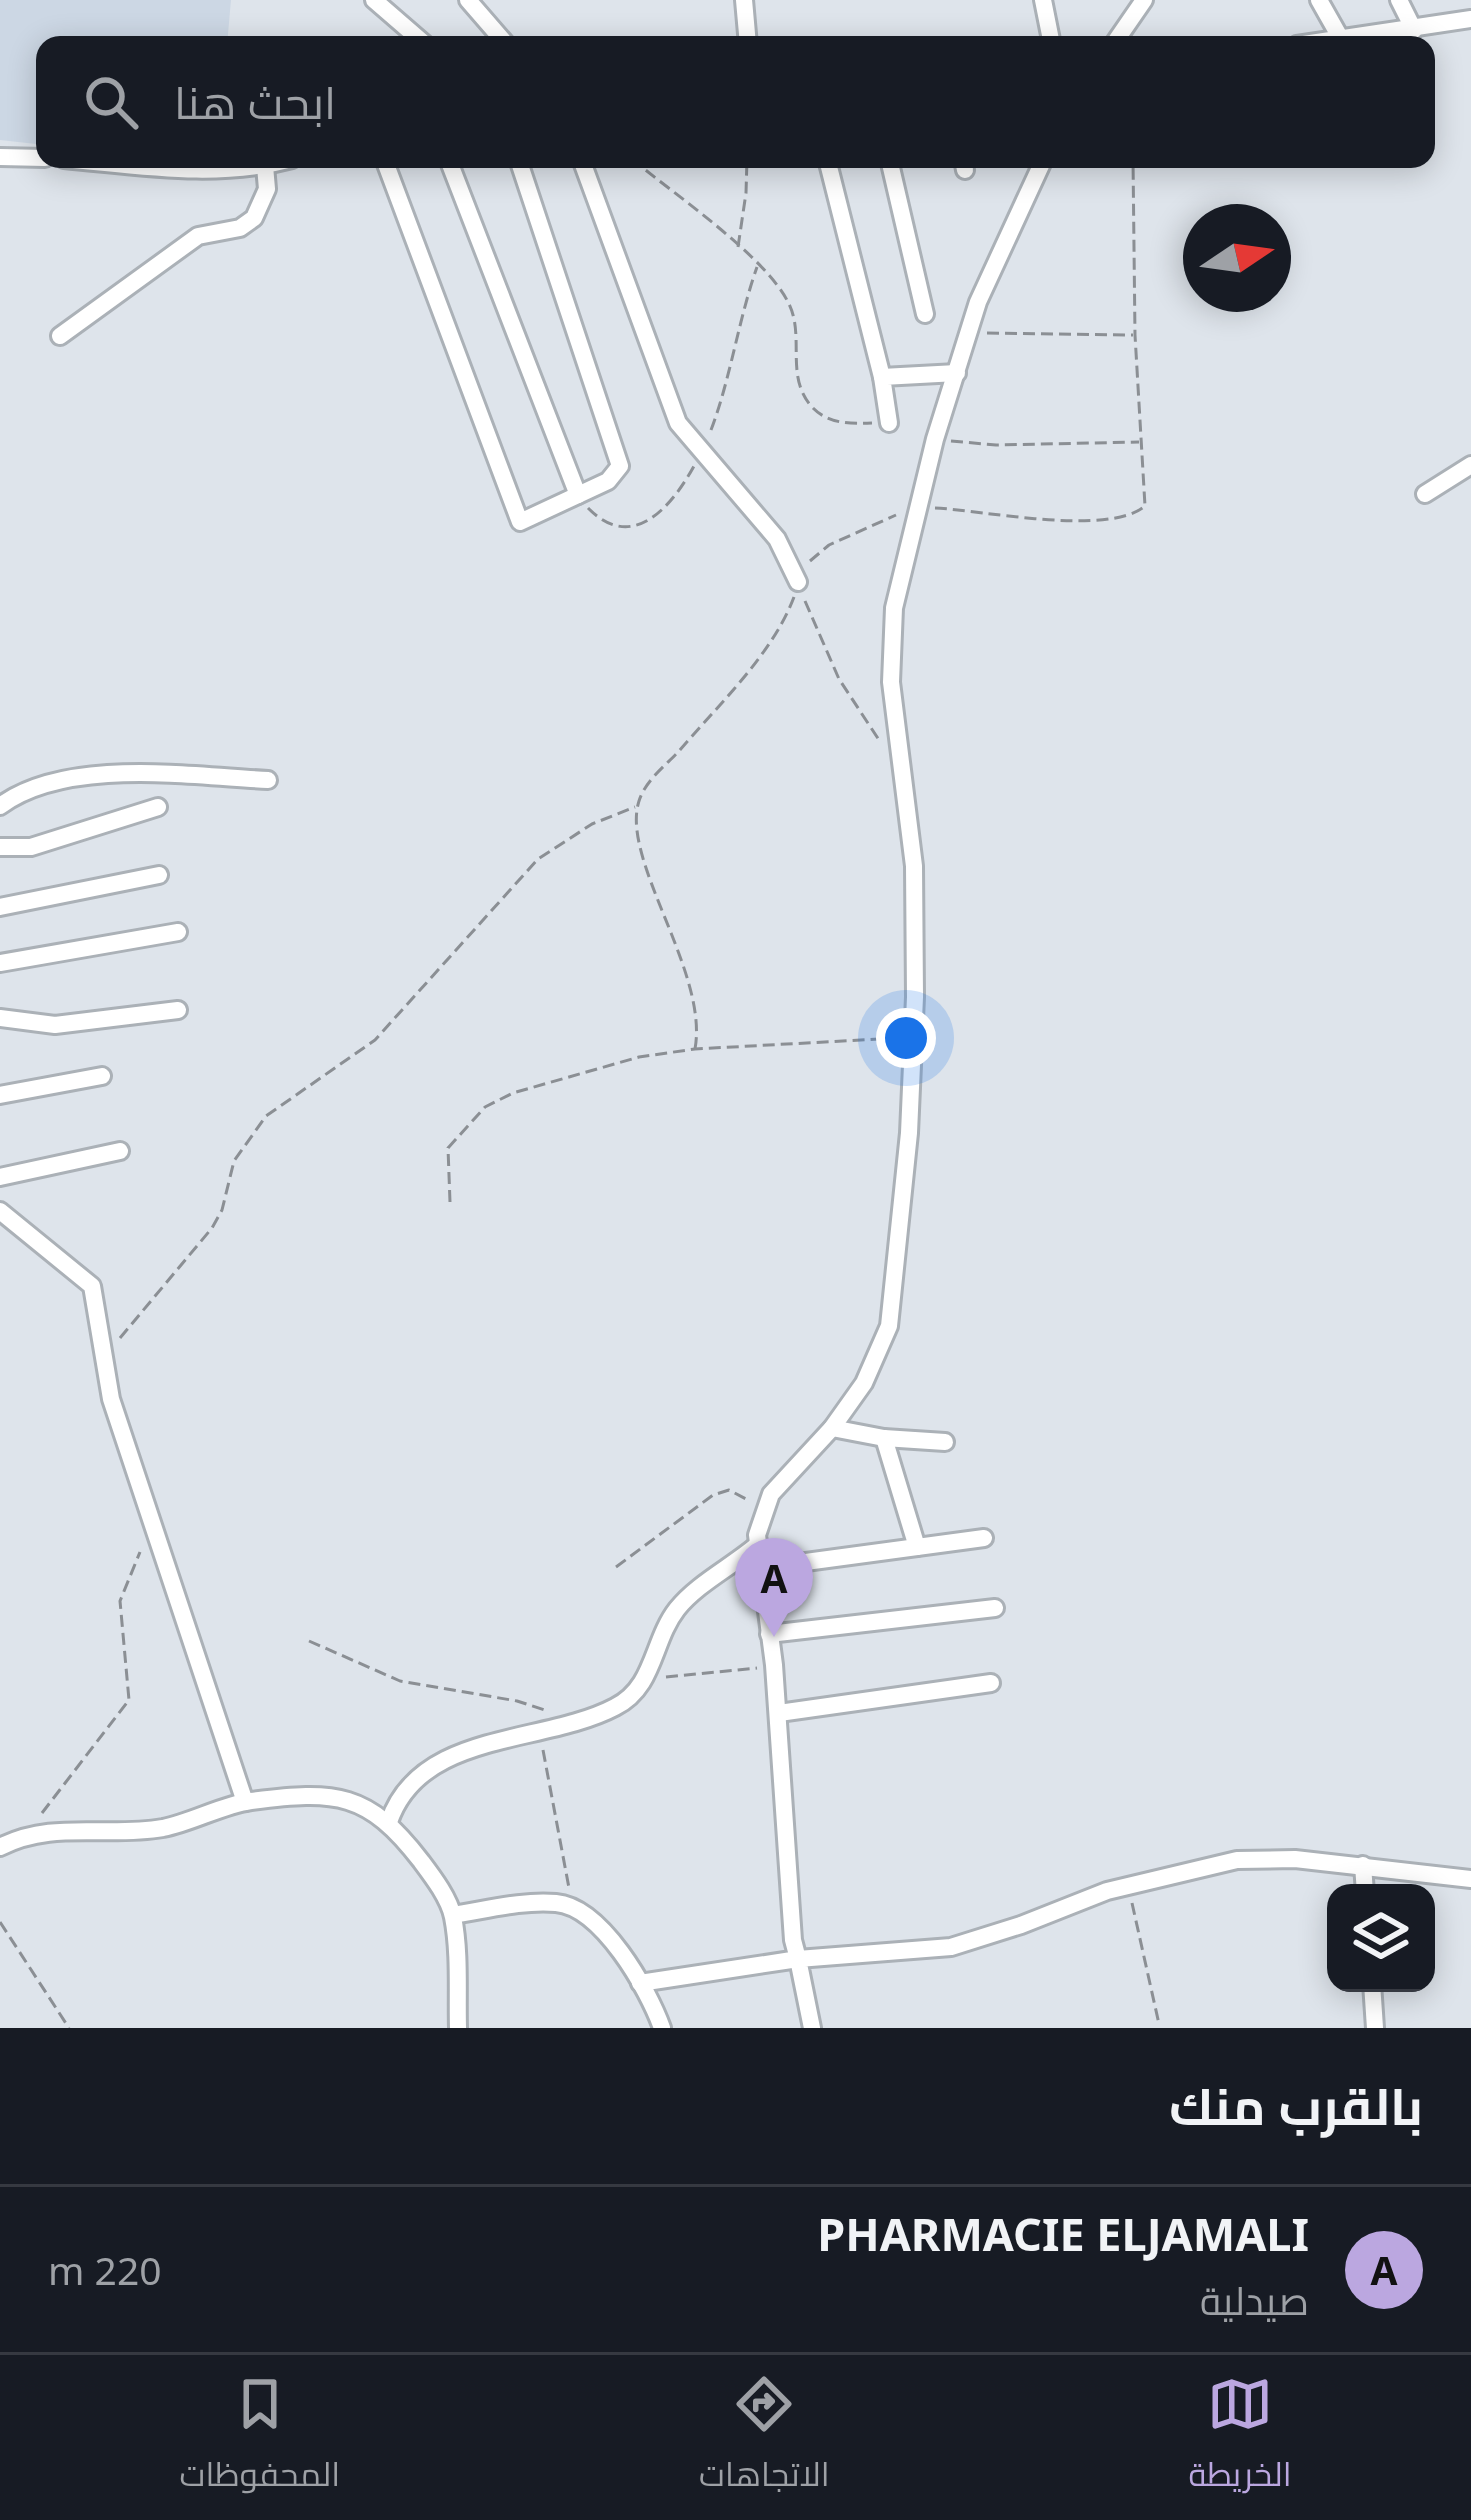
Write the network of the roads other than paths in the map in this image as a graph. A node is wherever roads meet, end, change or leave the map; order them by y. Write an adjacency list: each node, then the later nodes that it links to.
1 (374, 0): 10 (street)
2 (468, 0): 11 (street)
3 (744, 0): 12 (street)
4 (1043, 0): 13 (street)
5 (1144, 0): 14 (street)
6 (1319, 0): 15 (street)
7 (1399, 0): 9 (street)
8 (1471, 19): 9 (street)
9 (1414, 31): 16 (street)
10 (416, 36)
11 (499, 36)
12 (747, 36)
13 (1050, 36)
14 (1119, 36)
15 (1339, 36)
16 (1368, 36)
17 (0, 157): 18 (street)
18 (36, 158)
19 (162, 168): 20 (street)
20 (225, 168)
21 (266, 168): 30 (street)
22 (387, 168): 36 (street)
23 (451, 168): 36 (street)
24 (521, 168): 36 (street)
25 (584, 168): 37 (street)
26 (829, 168): 32 (street)
27 (891, 168): 29 (street)
28 (1040, 168): 31 (street)
29 (925, 314)
30 (60, 336)
31 (957, 373): 32 (street); 53 (street)
32 (882, 377): 33 (street)
33 (889, 423)
34 (1471, 465): 35 (street)
35 (1426, 494)
36 (578, 495)
37 (798, 582)
38 (268, 780): 39 (street)
39 (0, 806)
40 (158, 807): 41 (street)
41 (0, 848)
42 (159, 875): 43 (street)
43 (0, 907)
44 (178, 932): 45 (street)
45 (0, 963)
46 (178, 1010): 47 (street)
47 (0, 1018)
48 (102, 1076): 49 (street)
49 (0, 1095)
50 (120, 1151): 51 (street)
51 (0, 1177)
52 (0, 1210): 64 (street)
53 (832, 1428): 54 (street); 57 (street)
54 (884, 1438): 55 (street); 58 (street)
55 (945, 1442)
56 (984, 1538): 58 (street)
57 (756, 1546): 59 (street); 65 (street)
58 (917, 1547): 59 (street)
59 (761, 1568): 61 (street)
60 (995, 1609): 61 (street)
61 (770, 1634): 63 (street)
62 (991, 1683): 63 (street)
63 (778, 1713): 71 (street)
64 (245, 1802): 65 (street); 66 (street)
65 (389, 1822): 70 (street)
66 (0, 1846)
67 (1363, 1864): 68 (street); 69 (street); 71 (street)
68 (1471, 1880)
69 (1364, 1884)
70 (453, 1915): 72 (street); 74 (street)
71 (798, 1959): 72 (street); 76 (street)
72 (640, 1983): 75 (street)
73 (1373, 1992): 77 (street)
74 (458, 2028)
75 (662, 2028)
76 (812, 2028)
77 (1375, 2028)

